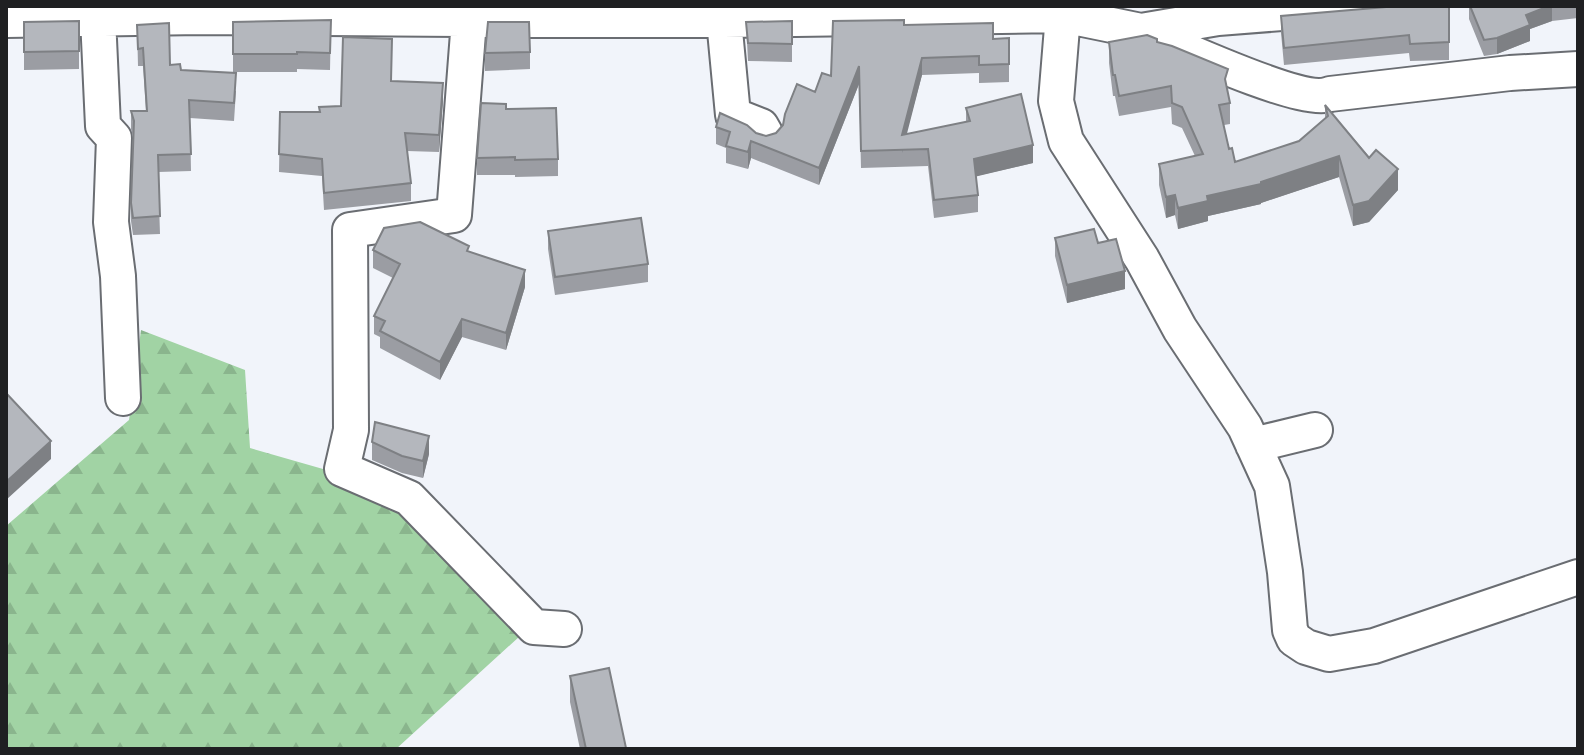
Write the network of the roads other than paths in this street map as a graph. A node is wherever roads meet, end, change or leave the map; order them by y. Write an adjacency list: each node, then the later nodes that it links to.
1 (1373, 6): 10 (street)
2 (201, 11): 6 (street); 8 (street)
3 (563, 13): 8 (street); 9 (street)
4 (1063, 15): 5 (street); 9 (street); 15 (street)
5 (1106, 15): 10 (street)
6 (98, 18): 7 (street); 13 (street)
7 (6, 20)
8 (469, 20): 17 (street)
9 (724, 20): 12 (street)
10 (1141, 31): 11 (street)
11 (1578, 69)
12 (765, 133)
13 (123, 398)
14 (1315, 430): 15 (street)
15 (1253, 445): 16 (street)
16 (1578, 577)
17 (564, 629)

